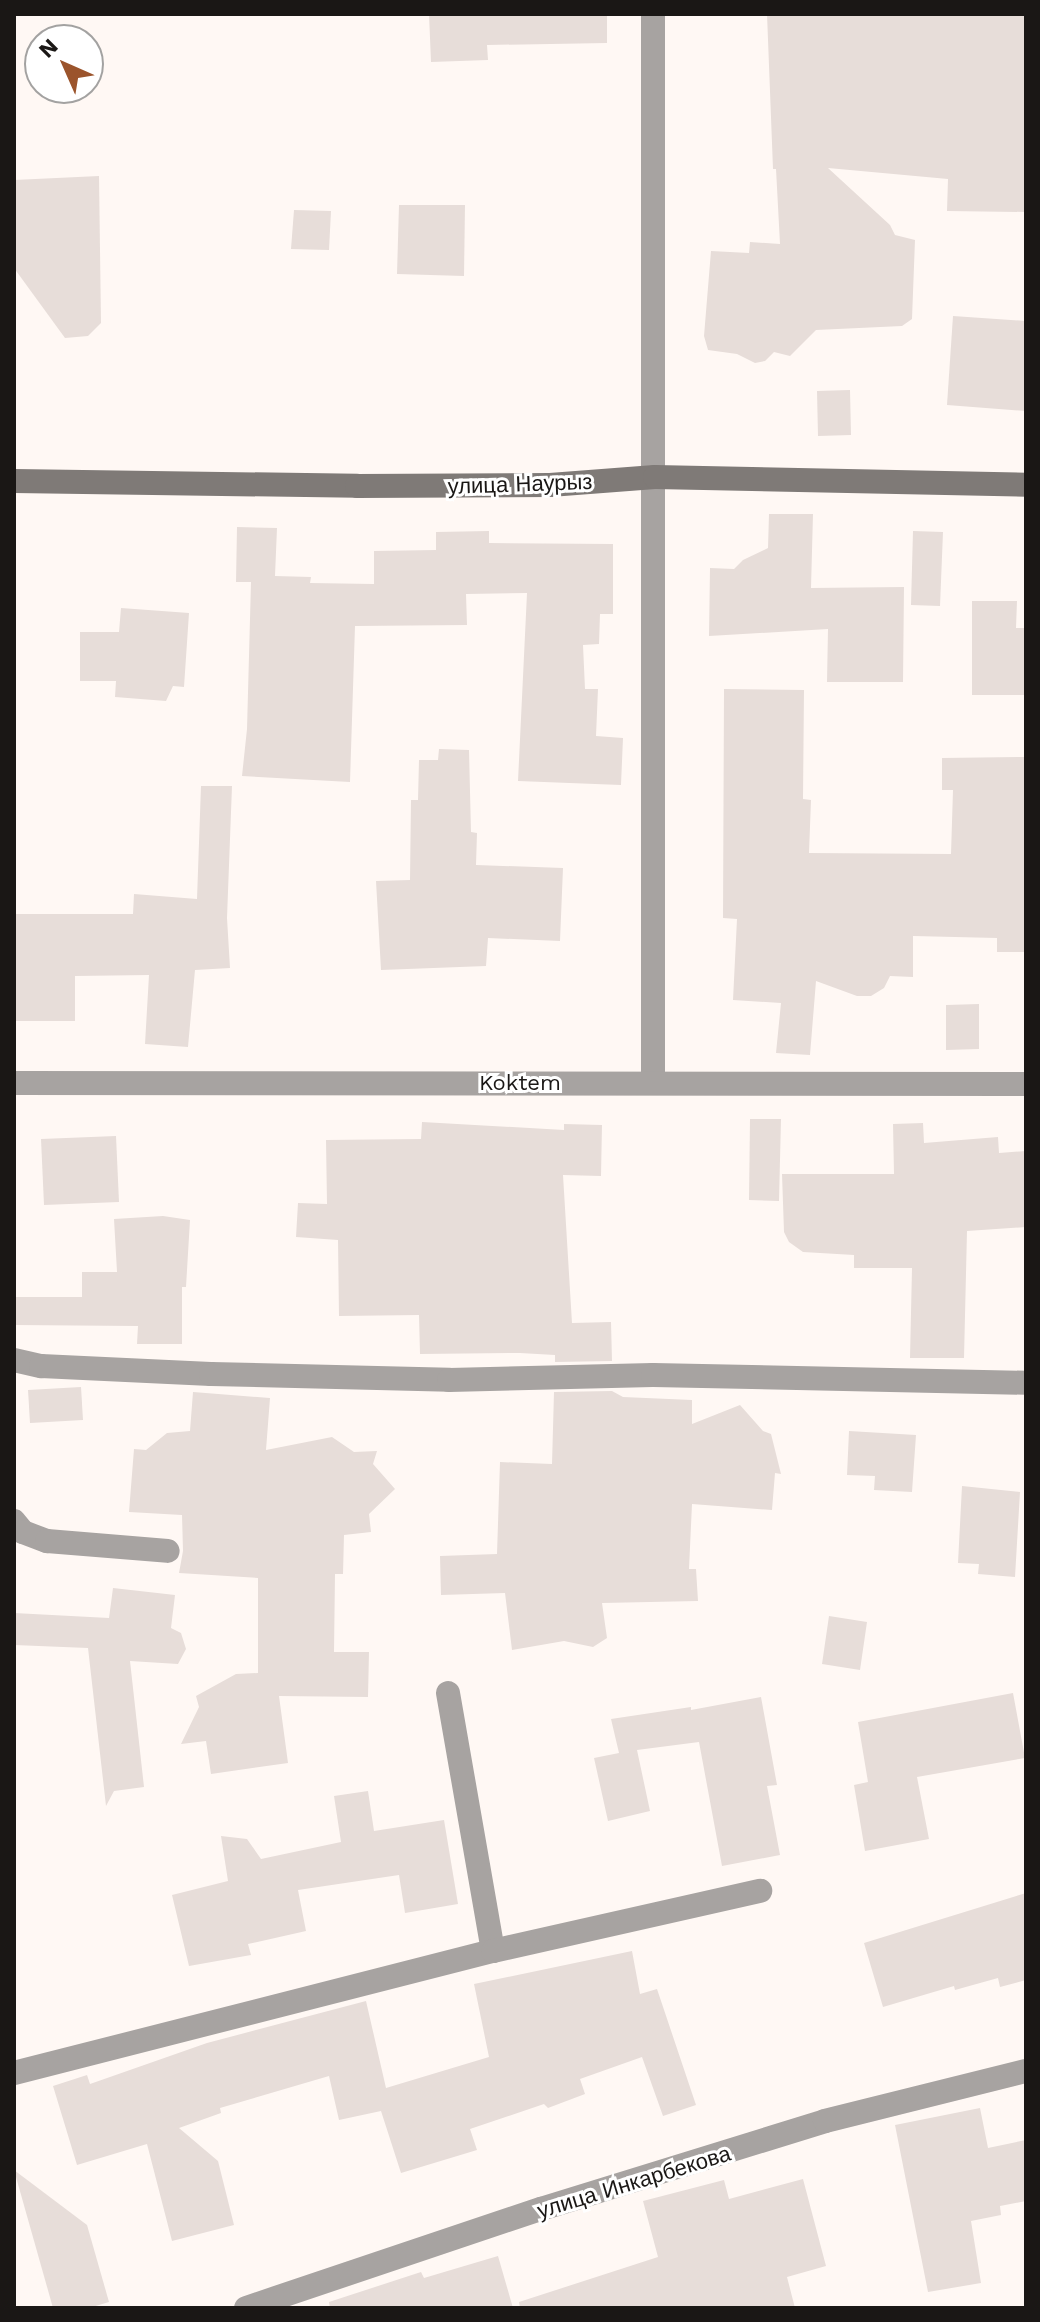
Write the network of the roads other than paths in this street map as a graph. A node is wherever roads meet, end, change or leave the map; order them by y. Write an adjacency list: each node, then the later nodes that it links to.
1 (653, 14): 2 (street)
2 (655, 477): 3 (street, улица Наурыз); 4 (street, улица Наурыз); 5 (street)
3 (14, 481)
4 (1026, 485)
5 (653, 1082): 6 (street, Koktem); 7 (street, Koktem)
6 (14, 1083)
7 (1026, 1084)
8 (14, 1360): 9 (street)
9 (1026, 1383)
10 (14, 1521): 11 (street)
11 (168, 1551)
12 (448, 1693): 14 (street)
13 (760, 1891): 14 (street)
14 (493, 1951): 16 (street)
15 (1026, 2071): 17 (street, улица Инкарбекова)
16 (14, 2073)
17 (246, 2308)

